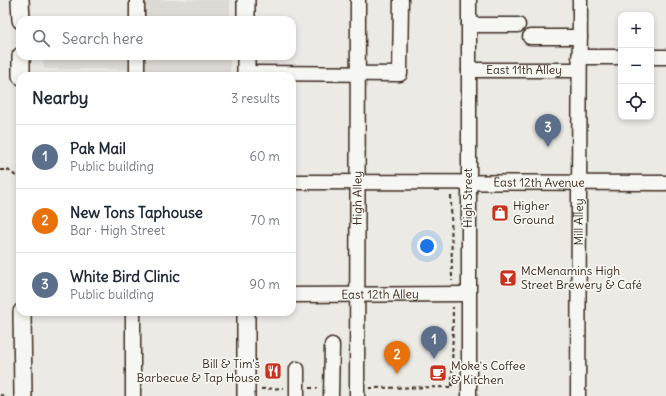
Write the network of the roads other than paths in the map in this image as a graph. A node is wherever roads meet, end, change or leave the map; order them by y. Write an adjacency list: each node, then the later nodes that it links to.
1 (20, 0): 8 (main road)
2 (137, 0): 9 (street)
3 (246, 0): 10 (main road)
4 (358, 0): 26 (street, High Alley)
5 (401, 0): 26 (street)
6 (469, 0): 11 (street, High Street)
7 (580, 0): 14 (street, Mill Alley)
8 (20, 16)
9 (137, 16)
10 (246, 16)
11 (469, 25): 12 (street); 22 (street, High Street)
12 (518, 25)
13 (530, 37): 14 (street)
14 (580, 37): 21 (street, Mill Alley)
15 (654, 57): 16 (street)
16 (666, 57)
17 (618, 58): 21 (street, East 11th Alley)
18 (21, 60): 23 (main road)
19 (137, 60): 24 (street)
20 (246, 60): 25 (main road)
21 (579, 64): 22 (street, East 11th Alley); 30 (street, Mill Alley)
22 (469, 70): 31 (street, High Street)
23 (21, 72)
24 (137, 72)
25 (246, 72)
26 (357, 74): 27 (street); 29 (street, High Alley)
27 (296, 75)
28 (296, 182): 29 (street, East 12th Avenue)
29 (357, 182): 31 (street, East 12th Avenue); 35 (street, High Alley)
30 (579, 182): 31 (street, East 12th Avenue); 32 (street, East 12th Avenue); 48 (street, Mill Alley)
31 (469, 183): 33 (street, High Street)
32 (666, 183)
33 (468, 294): 35 (street, East 12th Alley); 47 (street, High Street)
34 (296, 295): 35 (street, East 12th Alley)
35 (357, 295): 46 (street, High Alley)
36 (22, 316): 41 (main road)
37 (133, 316): 42 (street)
38 (246, 316): 43 (main road)
39 (332, 345): 45 (street)
40 (297, 369): 44 (street)
41 (23, 396)
42 (133, 396)
43 (246, 396)
44 (297, 396)
45 (331, 396)
46 (357, 396)
47 (468, 396)
48 (578, 396)

